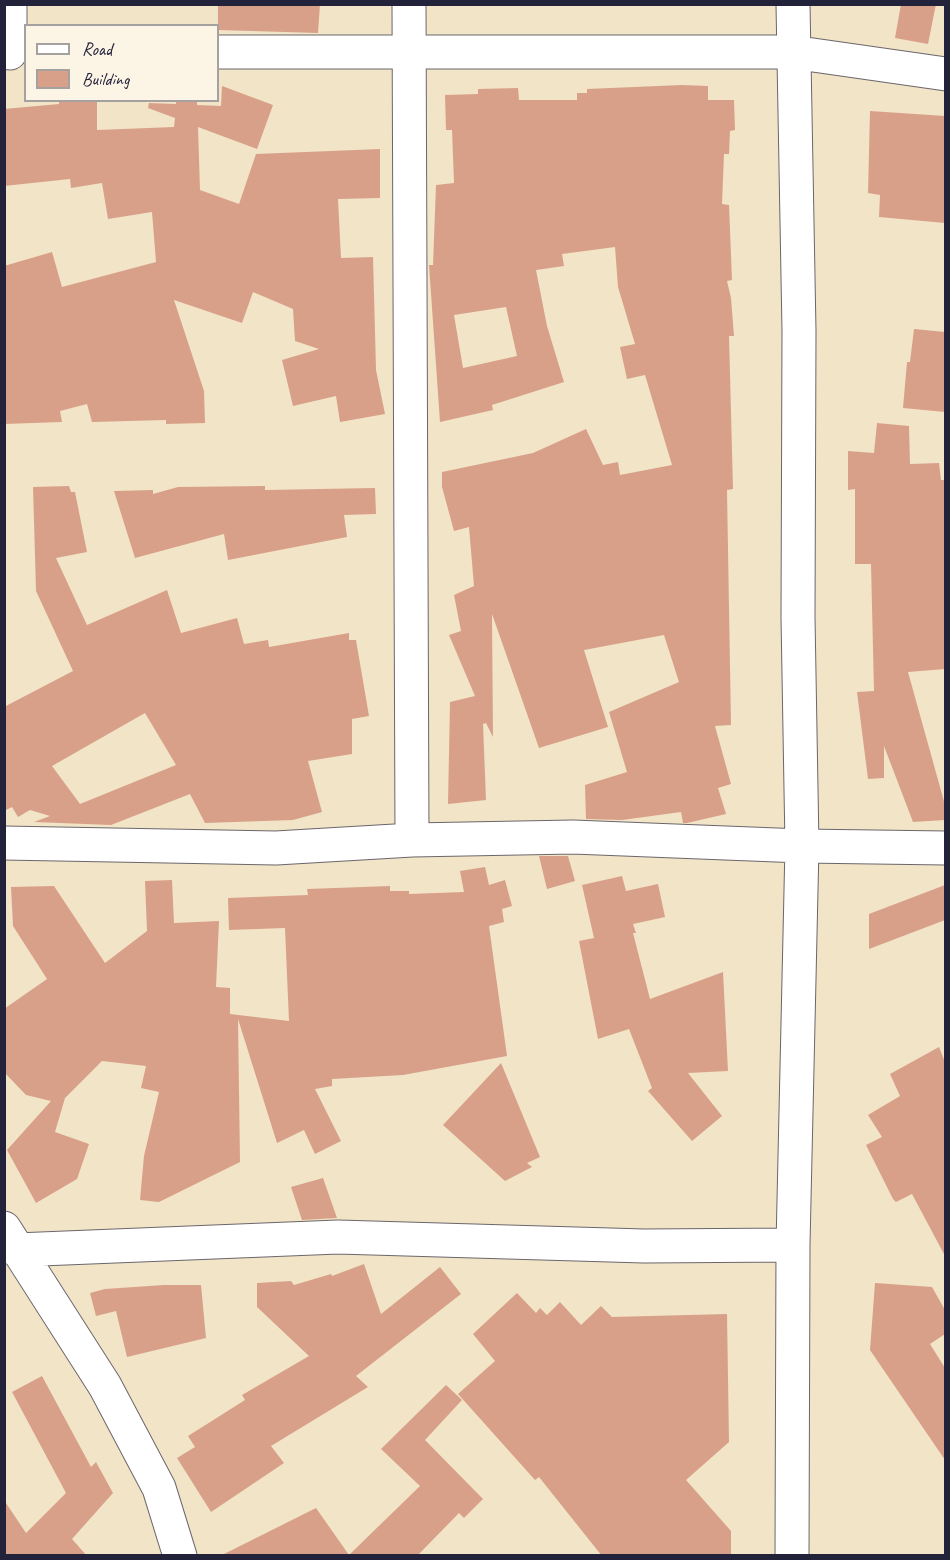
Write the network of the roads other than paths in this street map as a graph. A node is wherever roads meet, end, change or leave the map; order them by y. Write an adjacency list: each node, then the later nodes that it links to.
1 (10, 4): 7 (street)
2 (409, 4): 5 (street)
3 (793, 4): 6 (street)
4 (219, 52): 5 (street)
5 (409, 52): 6 (street); 9 (street)
6 (792, 52): 8 (street); 11 (street)
7 (13, 53)
8 (945, 74)
9 (412, 840): 10 (street); 11 (street)
10 (4, 843)
11 (802, 846): 12 (street); 14 (street)
12 (945, 848)
13 (10, 1239): 14 (street); 15 (street)
14 (793, 1245): 16 (street)
15 (180, 1556)
16 (792, 1556)

